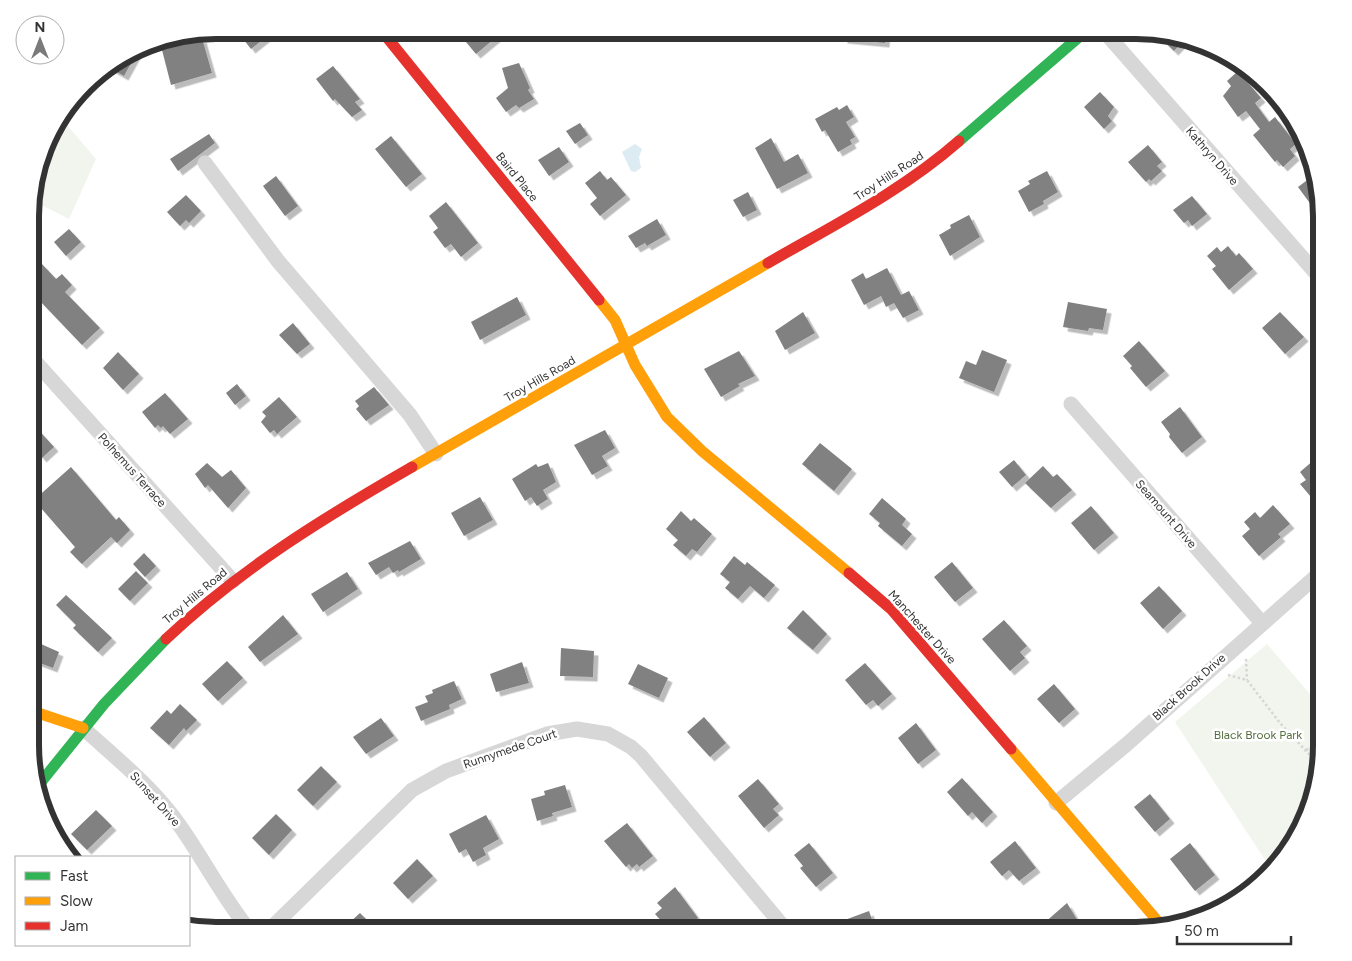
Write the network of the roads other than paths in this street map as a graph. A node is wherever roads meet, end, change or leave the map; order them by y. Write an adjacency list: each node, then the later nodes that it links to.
1 (387, 39): 6 (main road, Baird Place)
2 (1077, 39): 6 (main road, Troy Hills Road)
3 (1111, 39): 5 (street, Kathryn Drive)
4 (205, 163): 9 (street)
5 (1313, 270)
6 (627, 346): 9 (main road, Troy Hills Road); 16 (main road, Manchester Drive)
7 (39, 366): 11 (street, Polhemus Terrace)
8 (1071, 404): 12 (street, Seamount Drive)
9 (436, 454): 11 (main road, Troy Hills Road)
10 (1313, 579): 12 (street, Black Brook Drive)
11 (233, 581): 14 (main road, Troy Hills Road)
12 (1262, 623): 16 (street, Black Brook Drive)
13 (39, 713): 14 (main road)
14 (83, 728): 15 (main road, Troy Hills Road); 18 (street, Sunset Drive)
15 (42, 781)
16 (1056, 802): 17 (main road, Manchester Drive)
17 (1158, 921)
18 (242, 922)
19 (277, 922): 20 (street, Runnymede Court)
20 (779, 922)

